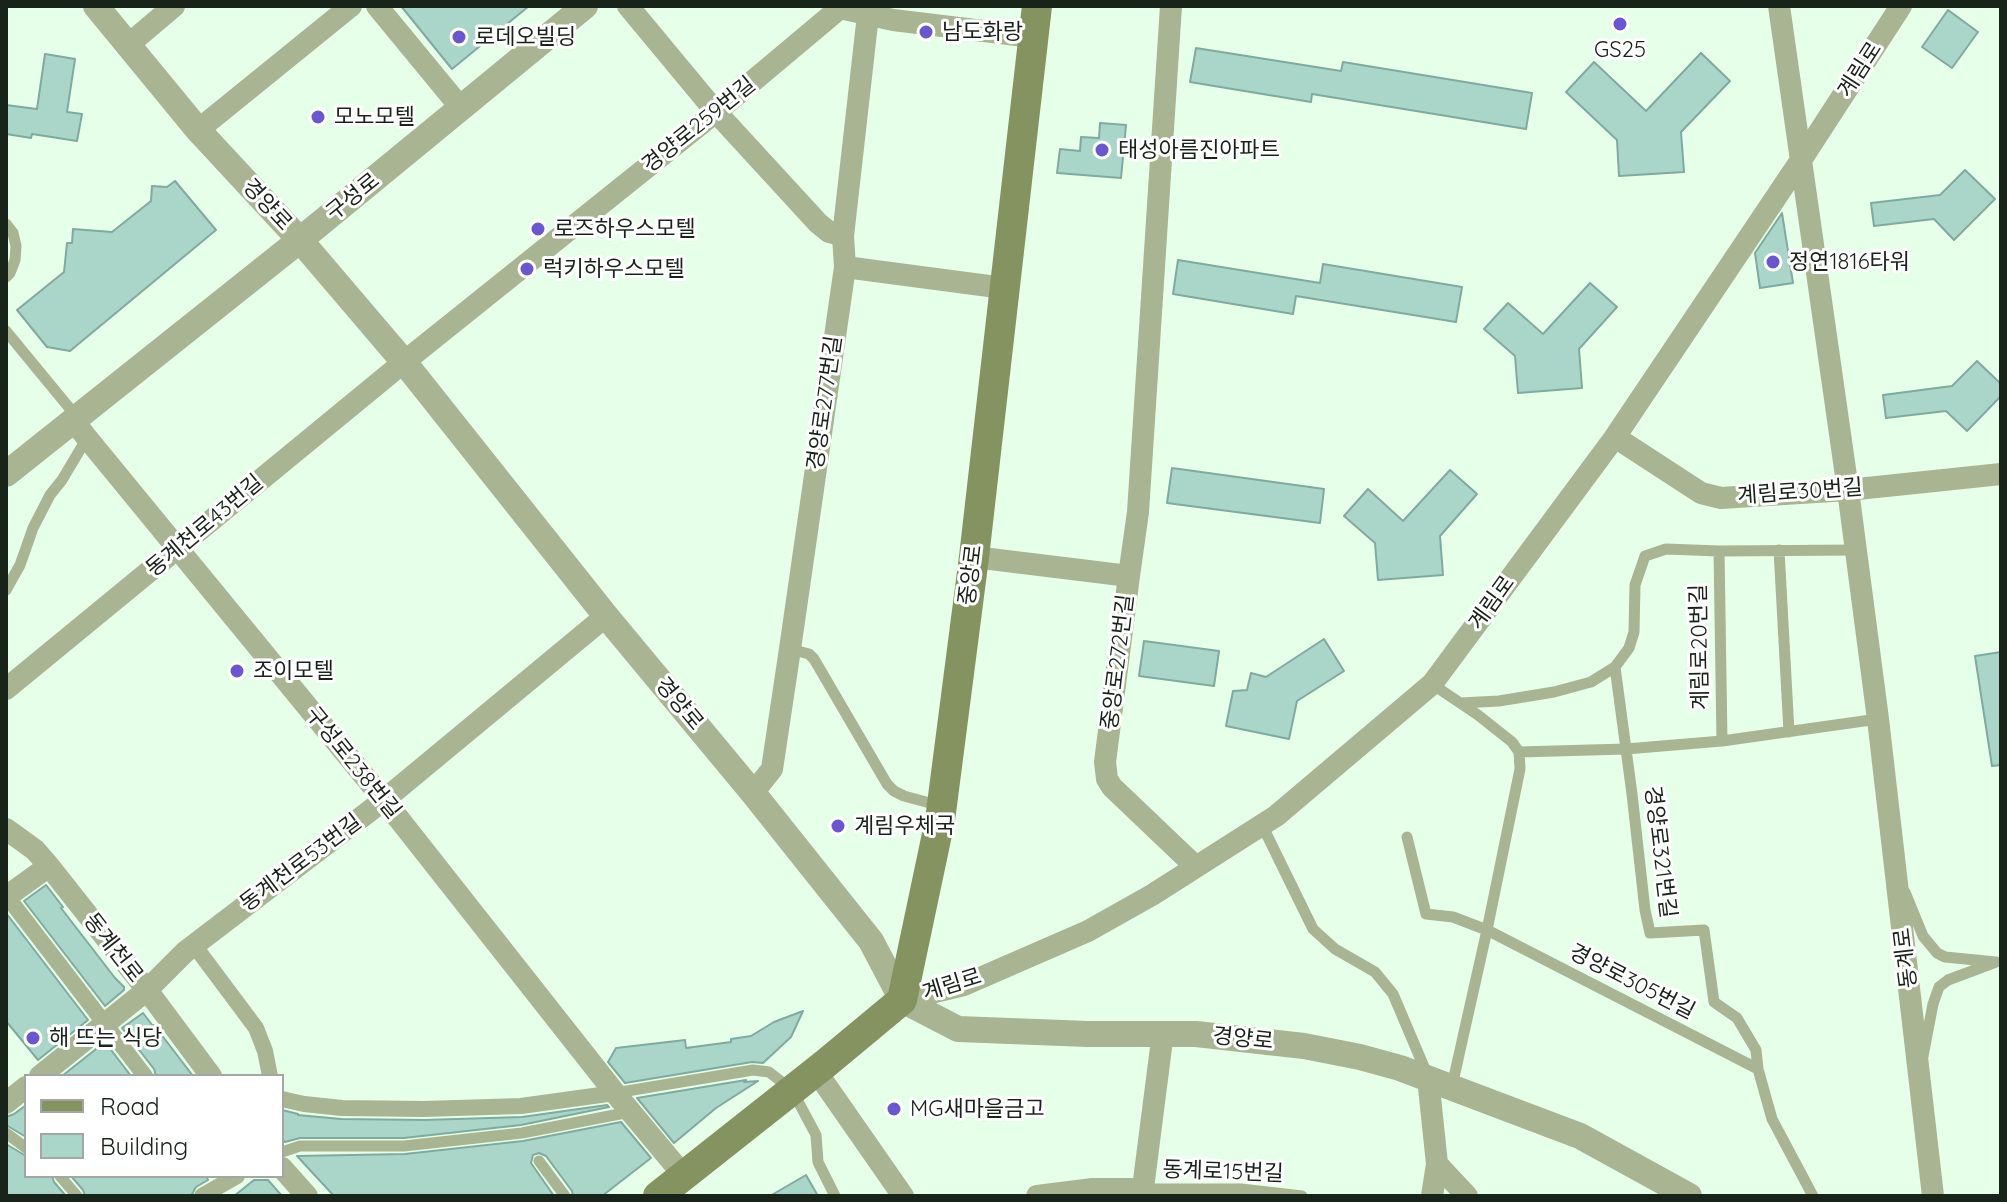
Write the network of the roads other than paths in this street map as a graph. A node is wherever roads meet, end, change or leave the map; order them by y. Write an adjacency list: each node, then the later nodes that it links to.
1 (96, 6): 13 (street, 경양로)
2 (174, 6): 13 (street)
3 (351, 6): 16 (street)
4 (377, 6): 14 (street)
5 (585, 6): 14 (street, 구성로)
6 (628, 6): 15 (street)
7 (1037, 6): 12 (main road, 중앙로)
8 (1171, 6): 36 (street)
9 (1779, 6): 17 (street, 동계로)
10 (1901, 6): 17 (street, 계림로)
11 (868, 10): 12 (street, 경양로259번길); 15 (street, 경양로259번길); 19 (street, 경양로277번길)
12 (1033, 37): 23 (main road, 중앙로)
13 (128, 45): 16 (street, 경양로)
14 (461, 108): 20 (street, 구성로)
15 (716, 112): 19 (street); 25 (street, 경양로259번길)
16 (198, 130): 20 (street, 경양로)
17 (1801, 160): 27 (street, 계림로); 30 (street, 동계로)
18 (6, 224): 22 (lane)
19 (843, 236): 21 (street, 경양로277번길)
20 (300, 240): 25 (street, 경양로); 26 (street, 구성로)
21 (845, 267): 23 (street); 39 (street, 경양로277번길)
22 (6, 277)
23 (1004, 288): 35 (main road, 중앙로)
24 (6, 331): 26 (lane)
25 (404, 362): 31 (street, 동계천로43번길); 38 (street, 경양로)
26 (79, 425): 28 (street, 구성로); 31 (street, 구성로238번길); 37 (lane)
27 (1615, 437): 30 (street, 계림로30번길); 41 (street, 계림로)
28 (6, 474)
29 (2001, 474): 30 (street, 계림로30번길)
30 (1848, 490): 33 (street, 동계로)
31 (178, 549): 42 (street, 동계천로43번길); 50 (street, 구성로238번길)
32 (1779, 550): 33 (lane, 계림로20번길); 34 (lane, 계림로20번길); 45 (lane)
33 (1856, 550): 44 (street, 동계로)
34 (1719, 551): 40 (lane, 계림로20번길); 46 (lane, 계림로20번길)
35 (974, 557): 36 (street, 중앙로272번길); 51 (main road, 중앙로)
36 (1129, 576): 57 (street, 중앙로272번길)
37 (6, 590)
38 (606, 616): 49 (street, 경양로); 50 (street, 동계천로53번길)
39 (790, 649): 49 (street, 경양로277번길); 51 (lane)
40 (1615, 667): 43 (lane); 47 (lane, 경양로321번길)
41 (1432, 684): 43 (lane); 52 (street, 계림로)
42 (6, 689)
43 (1460, 703): 48 (lane)
44 (1878, 719): 45 (lane); 56 (street, 동계로)
45 (1789, 732): 46 (lane)
46 (1722, 741): 47 (lane)
47 (1626, 749): 48 (lane); 66 (lane, 경양로321번길)
48 (1519, 752): 59 (lane)
49 (753, 793): 63 (street, 경양로)
50 (384, 800): 60 (street, 동계천로53번길); 76 (street, 구성로238번길)
51 (942, 806): 63 (main road, 중앙로)
52 (1262, 825): 57 (street, 계림로); 73 (lane)
53 (6, 829): 55 (street, 동계천로)
54 (1407, 837): 59 (lane, 경양로305번길)
55 (49, 866): 58 (street); 62 (street, 동계천로)
56 (1895, 866): 61 (lane); 72 (street, 동계로)
57 (1196, 867): 63 (street, 계림로)
58 (6, 896): 64 (street)
59 (1487, 930): 66 (lane, 경양로305번길); 73 (lane)
60 (194, 945): 62 (street, 동계천로53번길); 71 (street)
61 (1998, 962): 72 (lane)
62 (147, 990): 64 (street, 동계천로53번길); 70 (street, 동계천로)
63 (902, 1000): 65 (street, 경양로); 67 (main road)
64 (106, 1024): 68 (street, 동계천로53번길); 69 (street)
65 (1163, 1032): 73 (street, 경양로); 89 (street)
66 (1758, 1069): 102 (lane, 경양로321번길)
67 (816, 1071): 75 (main road); 96 (street)
68 (43, 1074)
69 (144, 1074)
70 (210, 1074)
71 (270, 1074)
72 (1920, 1076): 103 (street, 동계로)
73 (1440, 1082): 84 (street); 101 (street, 경양로)
74 (24, 1089): 78 (street)
75 (792, 1090): 76 (lane); 86 (main road); 95 (lane)
76 (615, 1093): 77 (street); 79 (street, 구성로238번길)
77 (284, 1099)
78 (6, 1103)
79 (631, 1112): 82 (lane); 86 (street, 구성로238번길)
80 (6, 1133): 81 (lane)
81 (24, 1146)
82 (284, 1151)
83 (539, 1161): 93 (lane)
84 (1437, 1164): 99 (street); 100 (street)
85 (284, 1170): 92 (street)
86 (684, 1176): 94 (main road)
87 (62, 1178): 90 (lane)
88 (227, 1178): 91 (street)
89 (1142, 1192): 97 (street); 98 (lane, 동계로15번길)
90 (77, 1196)
91 (202, 1196)
92 (307, 1196)
93 (565, 1196)
94 (658, 1196)
95 (835, 1196)
96 (903, 1196)
97 (1037, 1196)
98 (1302, 1196)
99 (1432, 1196)
100 (1467, 1196)
101 (1689, 1196)
102 (1813, 1196)
103 (1933, 1196)

